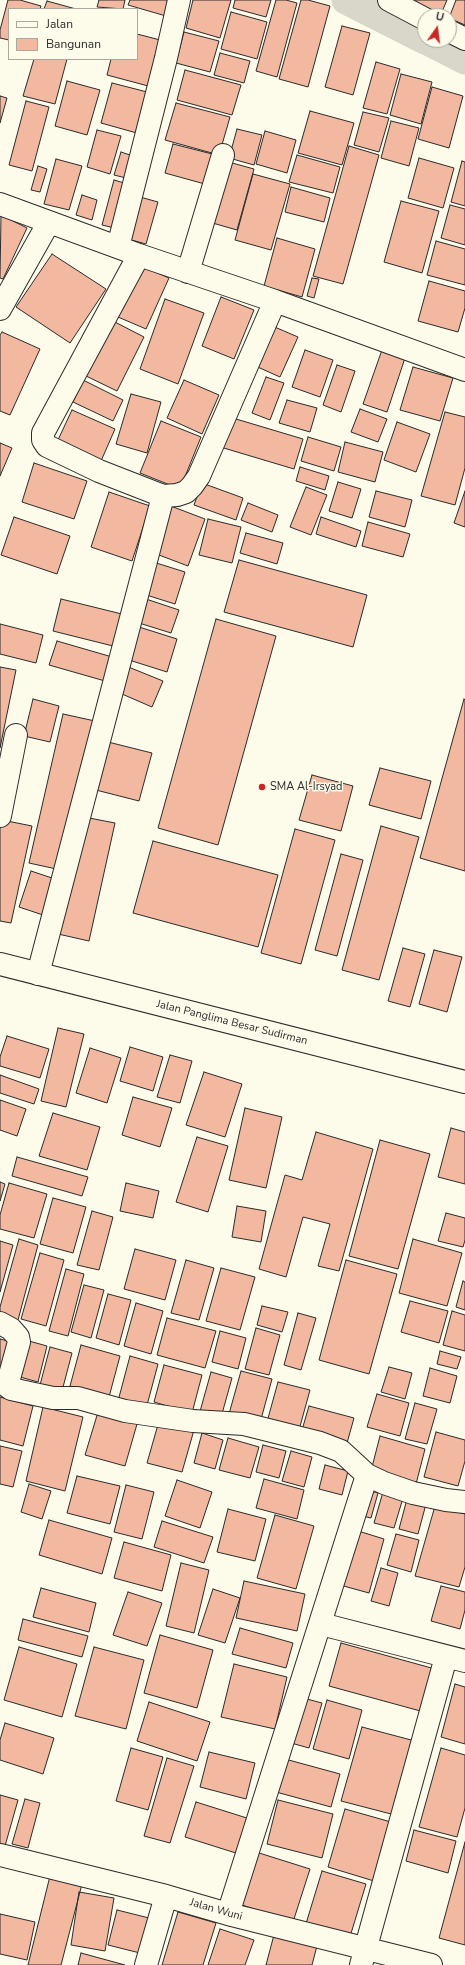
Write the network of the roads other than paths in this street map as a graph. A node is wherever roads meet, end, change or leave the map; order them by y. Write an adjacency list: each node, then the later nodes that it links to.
1 (179, 0): 7 (main road)
2 (389, 0): 3 (main road)
3 (417, 14)
4 (223, 155): 9 (main road)
5 (0, 204): 6 (main road)
6 (49, 222): 7 (main road); 11 (main road)
7 (118, 247): 8 (main road)
8 (139, 255): 9 (main road); 13 (main road)
9 (188, 272): 10 (main road)
10 (275, 301): 12 (main road); 13 (main road)
11 (0, 310)
12 (465, 370)
13 (163, 496): 17 (main road)
14 (16, 735): 15 (main road)
15 (0, 816)
16 (0, 964): 17 (main road, Jalan Panglima Besar Sudirman)
17 (38, 974): 18 (main road, Jalan Panglima Besar Sudirman)
18 (465, 1082)
19 (0, 1323): 20 (main road)
20 (367, 1475): 21 (main road); 22 (main road)
21 (465, 1502)
22 (321, 1624): 23 (main road); 26 (main road)
23 (456, 1659): 27 (main road)
24 (0, 1855): 25 (main road, Jalan Wuni)
25 (166, 1896): 26 (main road, Jalan Wuni); 28 (main road)
26 (228, 1914): 27 (main road, Jalan Wuni)
27 (363, 1957): 29 (main road, Jalan Wuni)
28 (146, 1965)
29 (431, 1965)

